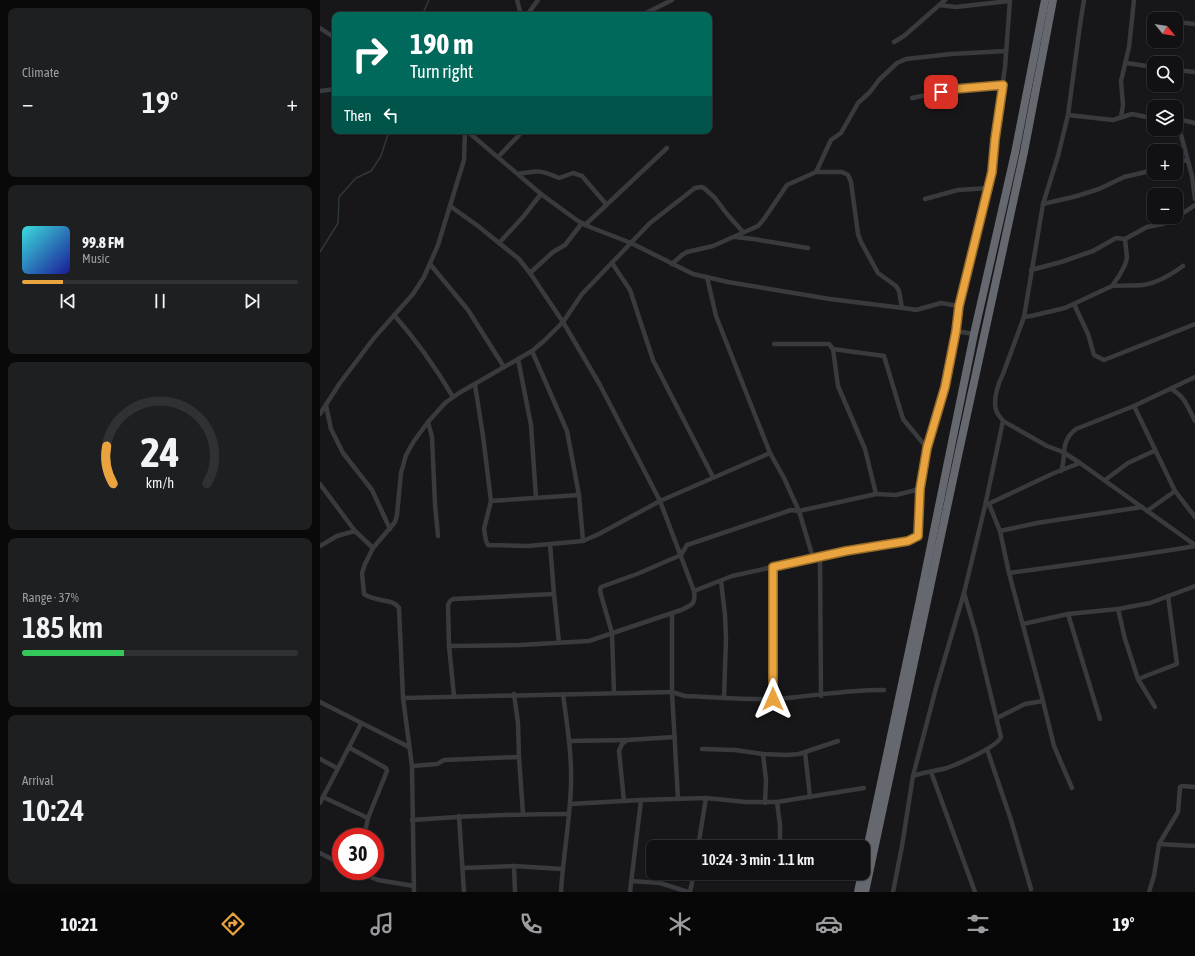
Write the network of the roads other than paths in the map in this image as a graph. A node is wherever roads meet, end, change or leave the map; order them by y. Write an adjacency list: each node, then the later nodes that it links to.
1 (517, 0): 11 (street)
2 (538, 0): 12 (street)
3 (672, 0): 13 (street)
4 (944, 0): 10 (street)
5 (1044, 0): 76 (highway)
6 (1053, 0): 215 (highway)
7 (1084, 0): 28 (street)
8 (1134, 0): 20 (street)
9 (1010, 1): 10 (street); 19 (street)
10 (939, 5): 18 (street)
11 (520, 12)
12 (529, 12)
13 (648, 12)
14 (1183, 23): 15 (street)
15 (1195, 24)
16 (320, 28): 17 (street)
17 (332, 36)
18 (894, 42)
19 (1006, 51): 24 (street); 42 (street)
20 (1126, 63): 21 (street); 29 (street)
21 (1147, 66)
22 (1183, 71): 23 (street)
23 (1195, 72)
24 (1003, 85): 27 (street); 45 (street)
25 (332, 89): 26 (street)
26 (320, 91)
27 (912, 98)
28 (1068, 115): 29 (street); 50 (street)
29 (1121, 117): 30 (street)
30 (1147, 117)
31 (1183, 120): 32 (street)
32 (1195, 122)
33 (466, 134): 52 (street)
34 (470, 134): 38 (street)
35 (520, 134): 38 (street)
36 (1181, 136): 39 (street)
37 (667, 148): 49 (street)
38 (498, 156): 44 (street)
39 (1187, 160): 40 (street); 41 (street)
40 (1183, 161)
41 (1192, 170): 47 (street)
42 (816, 172): 54 (street); 70 (street)
43 (1147, 172): 50 (street)
44 (518, 174): 46 (street); 49 (street)
45 (989, 188): 48 (street); 69 (street)
46 (541, 194): 53 (street); 57 (street)
47 (1195, 199)
48 (925, 200)
49 (606, 204): 53 (street)
50 (1043, 204): 64 (street)
51 (1195, 205): 56 (street)
52 (450, 206): 57 (street); 61 (street)
53 (583, 224): 58 (street); 65 (street)
54 (743, 232): 55 (street); 58 (street)
55 (734, 237): 59 (street); 62 (street)
56 (1125, 239): 64 (street); 67 (street)
57 (499, 243): 65 (street)
58 (631, 243): 60 (street); 62 (street)
59 (808, 248)
60 (612, 262): 73 (street); 98 (street)
61 (430, 264): 71 (street); 81 (street)
62 (672, 264): 66 (street)
63 (1183, 266): 67 (street)
64 (1031, 270): 72 (street)
65 (530, 273): 73 (street)
66 (707, 277): 70 (street); 95 (street)
67 (1112, 286): 68 (street)
68 (1074, 304): 72 (street); 74 (street)
69 (959, 306): 70 (street); 75 (street)
70 (902, 308)
71 (394, 315): 85 (street); 86 (street)
72 (1024, 317): 89 (street)
73 (563, 322): 79 (street); 107 (street)
74 (1195, 324)
75 (956, 331): 76 (street); 92 (street)
76 (974, 334): 194 (highway)
77 (774, 344): 78 (street)
78 (833, 349): 92 (street); 103 (street)
79 (532, 351): 80 (street); 104 (street)
80 (518, 359): 81 (street); 105 (street)
81 (504, 367): 83 (street)
82 (1195, 377): 84 (street)
83 (475, 385): 85 (street); 106 (street)
84 (1171, 389): 87 (street); 90 (street)
85 (453, 397): 91 (street)
86 (326, 405): 88 (street); 113 (street)
87 (1134, 406): 93 (street); 94 (street)
88 (320, 414)
89 (1003, 421): 94 (street); 108 (street)
90 (1195, 421)
91 (428, 422): 113 (street); 116 (street)
92 (927, 448): 101 (street)
93 (1154, 451): 99 (street); 102 (street)
94 (1063, 452): 96 (street); 97 (street)
95 (770, 453): 98 (street); 110 (street)
96 (1080, 463): 97 (street); 99 (street)
97 (1061, 471): 108 (street)
98 (713, 477): 107 (street)
99 (1105, 480): 109 (street)
100 (320, 484): 114 (street)
101 (920, 489): 103 (street); 123 (street)
102 (1175, 491): 111 (street); 112 (street)
103 (876, 494): 110 (street)
104 (579, 495): 105 (street); 117 (street)
105 (536, 498): 106 (street)
106 (491, 501): 118 (street)
107 (660, 501): 117 (street); 122 (street)
108 (987, 505): 115 (street); 130 (street)
109 (1142, 507): 111 (street); 115 (street)
110 (799, 511): 122 (street); 124 (street)
111 (1148, 511): 120 (street)
112 (1195, 517)
113 (390, 530): 121 (street)
114 (355, 531): 119 (street); 121 (street)
115 (1000, 531): 126 (street)
116 (438, 536)
117 (583, 541): 118 (street)
118 (550, 544): 131 (street)
119 (320, 546)
120 (1195, 546): 126 (street)
121 (373, 548): 149 (street)
122 (681, 555): 129 (street); 137 (street)
123 (820, 557): 124 (street); 147 (street)
124 (813, 558): 125 (street)
125 (773, 567): 127 (street); 150 (street)
126 (1009, 573): 136 (street)
127 (721, 581): 129 (street); 148 (street)
128 (1195, 586): 132 (street)
129 (694, 591): 134 (street)
130 (964, 593): 154 (street); 172 (street)
131 (554, 594): 138 (street); 139 (street)
132 (1168, 596): 133 (street); 140 (street)
133 (1118, 609): 135 (street); 140 (street)
134 (672, 613): 137 (street); 142 (street)
135 (1068, 614): 136 (street); 155 (street)
136 (1023, 624): 151 (street)
137 (612, 634): 138 (street); 143 (street)
138 (559, 643): 139 (street)
139 (449, 646): 146 (street)
140 (1138, 680): 153 (street)
141 (884, 690): 147 (street)
142 (672, 692): 143 (street); 148 (street); 157 (street)
143 (614, 693): 145 (street)
144 (514, 694): 145 (street); 146 (street); 167 (street)
145 (563, 694): 159 (street)
146 (454, 696): 149 (street)
147 (821, 696): 150 (street)
148 (724, 697): 150 (street)
149 (403, 698): 161 (street)
150 (773, 699)
151 (1043, 701): 154 (street); 175 (street)
152 (320, 702): 156 (street)
153 (1154, 707)
154 (997, 718): 164 (street)
155 (1100, 719)
156 (361, 724): 161 (street); 162 (street)
157 (675, 737): 158 (street); 179 (street)
158 (627, 740): 159 (street); 181 (street)
159 (570, 741): 185 (street)
160 (838, 741): 165 (street)
161 (410, 747): 169 (street)
162 (350, 748): 170 (street); 189 (street)
163 (702, 749): 166 (street)
164 (987, 749): 171 (street); 207 (street)
165 (805, 752): 166 (street); 177 (street)
166 (763, 754): 182 (street)
167 (519, 757): 169 (street); 186 (street)
168 (320, 759): 170 (street)
169 (412, 766): 190 (street)
170 (337, 768): 176 (street)
171 (930, 772): 172 (street); 217 (street)
172 (913, 776): 216 (street)
173 (1195, 787): 195 (street)
174 (864, 788): 177 (street)
175 (1072, 788)
176 (323, 797): 184 (street); 189 (street)
177 (810, 797): 183 (street)
178 (706, 798): 179 (street); 182 (street); 192 (street)
179 (678, 799): 180 (street)
180 (641, 800): 181 (street); 205 (street)
181 (624, 801): 185 (street)
182 (765, 802): 183 (street)
183 (776, 802): 193 (street)
184 (320, 803)
185 (570, 804): 187 (street)
186 (523, 814): 187 (street); 188 (street)
187 (569, 814): 201 (street)
188 (459, 816): 190 (street); 200 (street)
189 (368, 818): 191 (street)
190 (412, 820): 206 (street)
191 (366, 828)
192 (699, 840)
193 (780, 840)
194 (869, 840)
195 (1159, 844): 196 (street); 218 (street)
196 (1195, 846)
197 (320, 853): 198 (street)
198 (332, 859)
199 (514, 866): 200 (street); 201 (street); 210 (street)
200 (463, 868): 209 (street)
201 (562, 869): 211 (street)
202 (378, 880): 206 (street)
203 (692, 880): 213 (street)
204 (861, 880): 214 (highway)
205 (631, 881): 212 (street); 213 (street)
206 (414, 886): 208 (street)
207 (1031, 889)
208 (414, 892)
209 (464, 892)
210 (515, 892)
211 (561, 892)
212 (630, 892)
213 (689, 892)
214 (858, 892)
215 (866, 892)
216 (893, 892)
217 (975, 892)
218 (1149, 892)

